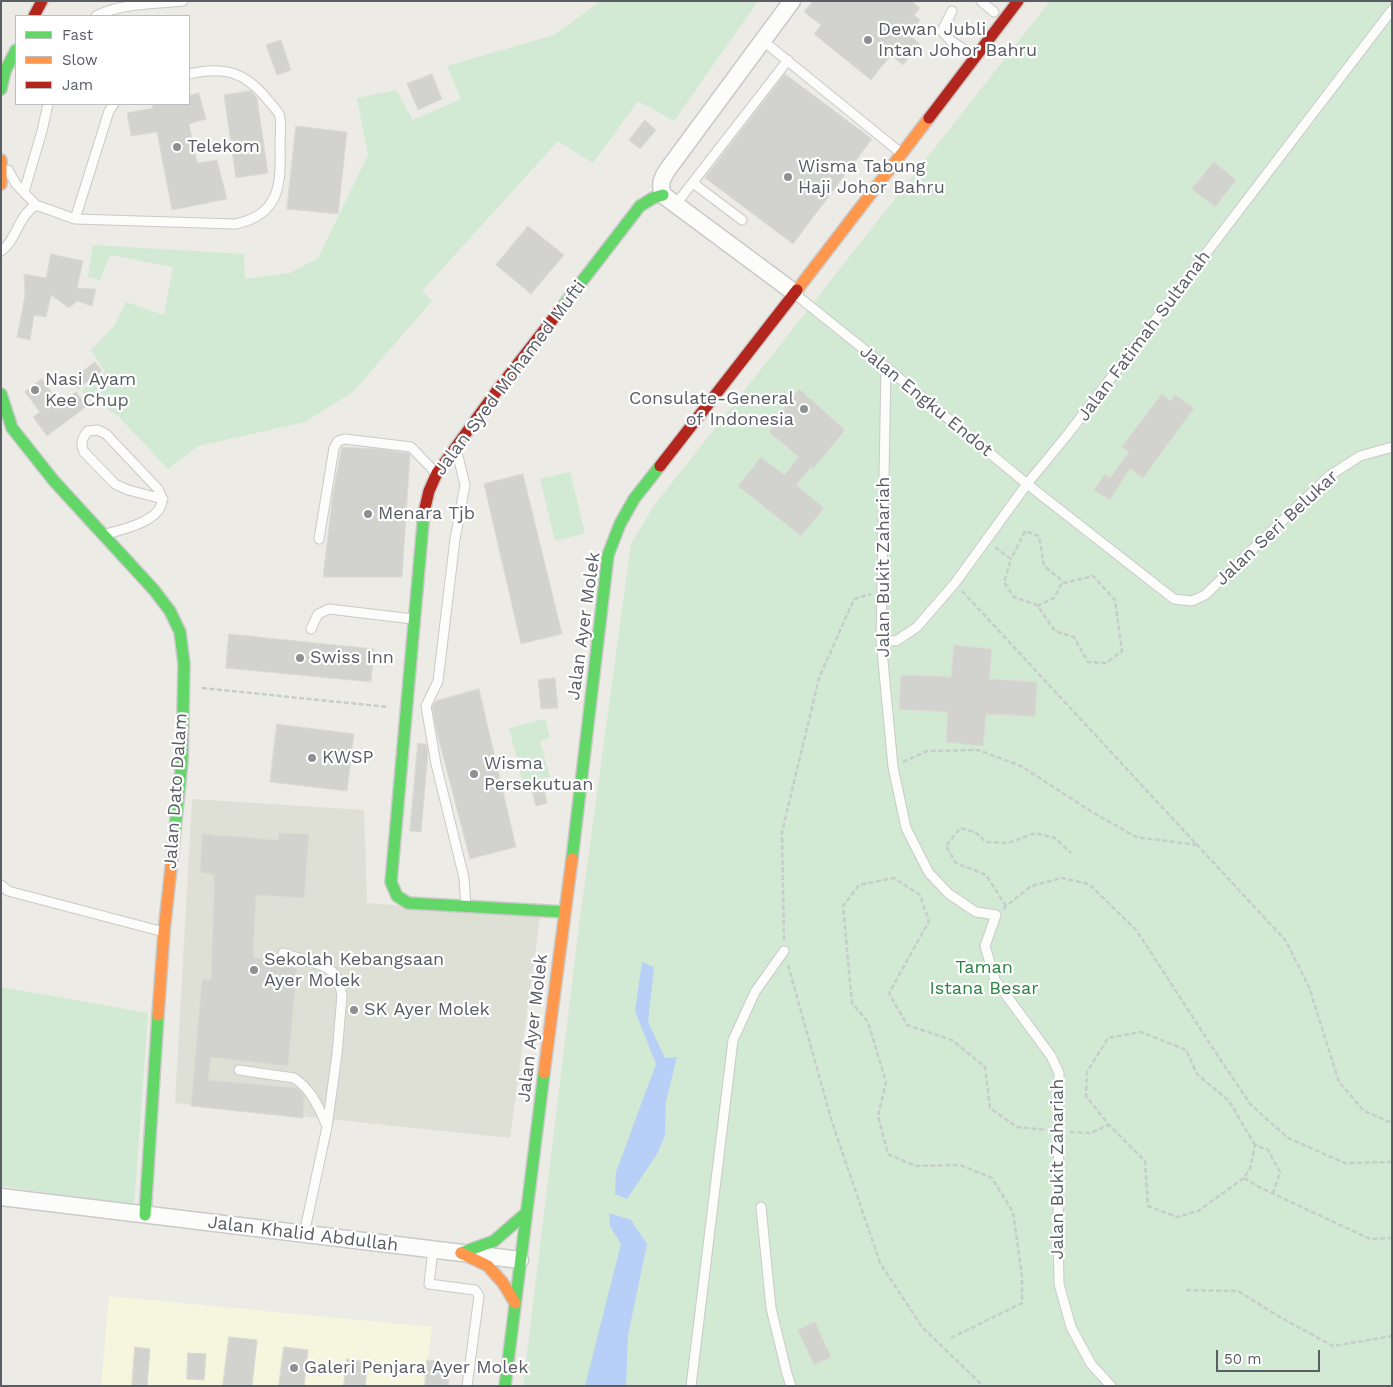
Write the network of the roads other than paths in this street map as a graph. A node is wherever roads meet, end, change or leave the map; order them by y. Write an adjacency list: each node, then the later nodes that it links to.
1 (42, 1): 9 (street)
2 (183, 1): 10 (lane)
3 (792, 1): 11 (street)
4 (981, 1): 8 (lane)
5 (1018, 1): 14 (street, Jalan Ayer Molek)
6 (1392, 10): 38 (lane, Jalan Fatimah Sultanah)
7 (952, 11): 14 (lane)
8 (994, 12)
9 (35, 15)
10 (98, 15)
11 (762, 40): 15 (lane); 26 (street)
12 (1, 52): 13 (lane)
13 (14, 53): 16 (street)
14 (976, 57): 21 (street, Jalan Ayer Molek)
15 (788, 60): 21 (lane); 23 (lane)
16 (2, 72): 18 (street)
17 (190, 74): 28 (lane)
18 (1, 89)
19 (48, 105): 25 (lane)
20 (113, 105): 28 (lane)
21 (902, 153): 31 (street, Jalan Ayer Molek)
22 (1, 160): 24 (street); 25 (lane)
23 (693, 183): 26 (lane); 29 (lane)
24 (1, 184)
25 (24, 192): 27 (lane)
26 (669, 199): 31 (street, Jalan Engku Endot); 35 (street, Jalan Syed Mohamed Mufti)
27 (36, 205): 28 (lane); 30 (lane)
28 (75, 218)
29 (742, 220)
30 (1, 251)
31 (794, 294): 32 (lane, Jalan Engku Endot); 48 (street, Jalan Ayer Molek)
32 (886, 366): 38 (lane, Jalan Engku Endot); 45 (lane, Jalan Bukit Zahariah)
33 (1, 394): 34 (street, Jalan Dato Dalam)
34 (6, 427): 40 (street, Jalan Dato Dalam)
35 (456, 447): 37 (street, Jalan Syed Mohamed Mufti); 47 (lane)
36 (1392, 447): 42 (lane, Jalan Seri Belukar)
37 (437, 473): 41 (lane); 43 (street, Jalan Syed Mohamed Mufti)
38 (1027, 484): 42 (lane, Jalan Engku Endot); 45 (lane, Jalan Fatimah Sultanah)
39 (163, 499): 39 (lane); 40 (lane)
40 (103, 535): 49 (street, Jalan Dato Dalam)
41 (319, 539)
42 (1192, 601)
43 (415, 619): 44 (lane); 47 (street, Jalan Syed Mohamed Mufti)
44 (311, 629)
45 (881, 640): 67 (lane, Jalan Bukit Zahariah)
46 (1, 886): 49 (lane)
47 (466, 907): 48 (street, Jalan Syed Mohamed Mufti)
48 (565, 912): 56 (street, Jalan Ayer Molek)
49 (164, 932): 57 (street, Jalan Dato Dalam)
50 (784, 951): 65 (lane)
51 (283, 953): 53 (lane)
52 (239, 1070): 53 (lane)
53 (327, 1127): 58 (lane)
54 (1, 1197): 57 (street, Jalan Khalid Abdullah)
55 (761, 1207): 66 (lane)
56 (525, 1214): 60 (street); 61 (street, Jalan Ayer Molek)
57 (145, 1215): 58 (street, Jalan Khalid Abdullah)
58 (304, 1234): 59 (street, Jalan Khalid Abdullah)
59 (433, 1250): 60 (street, Jalan Khalid Abdullah); 63 (lane)
60 (461, 1253): 61 (street, Jalan Khalid Abdullah); 62 (street)
61 (520, 1260): 62 (street, Jalan Ayer Molek)
62 (515, 1303): 64 (street, Jalan Ayer Molek)
63 (467, 1386)
64 (506, 1386)
65 (691, 1386)
66 (791, 1386)
67 (1112, 1386)

